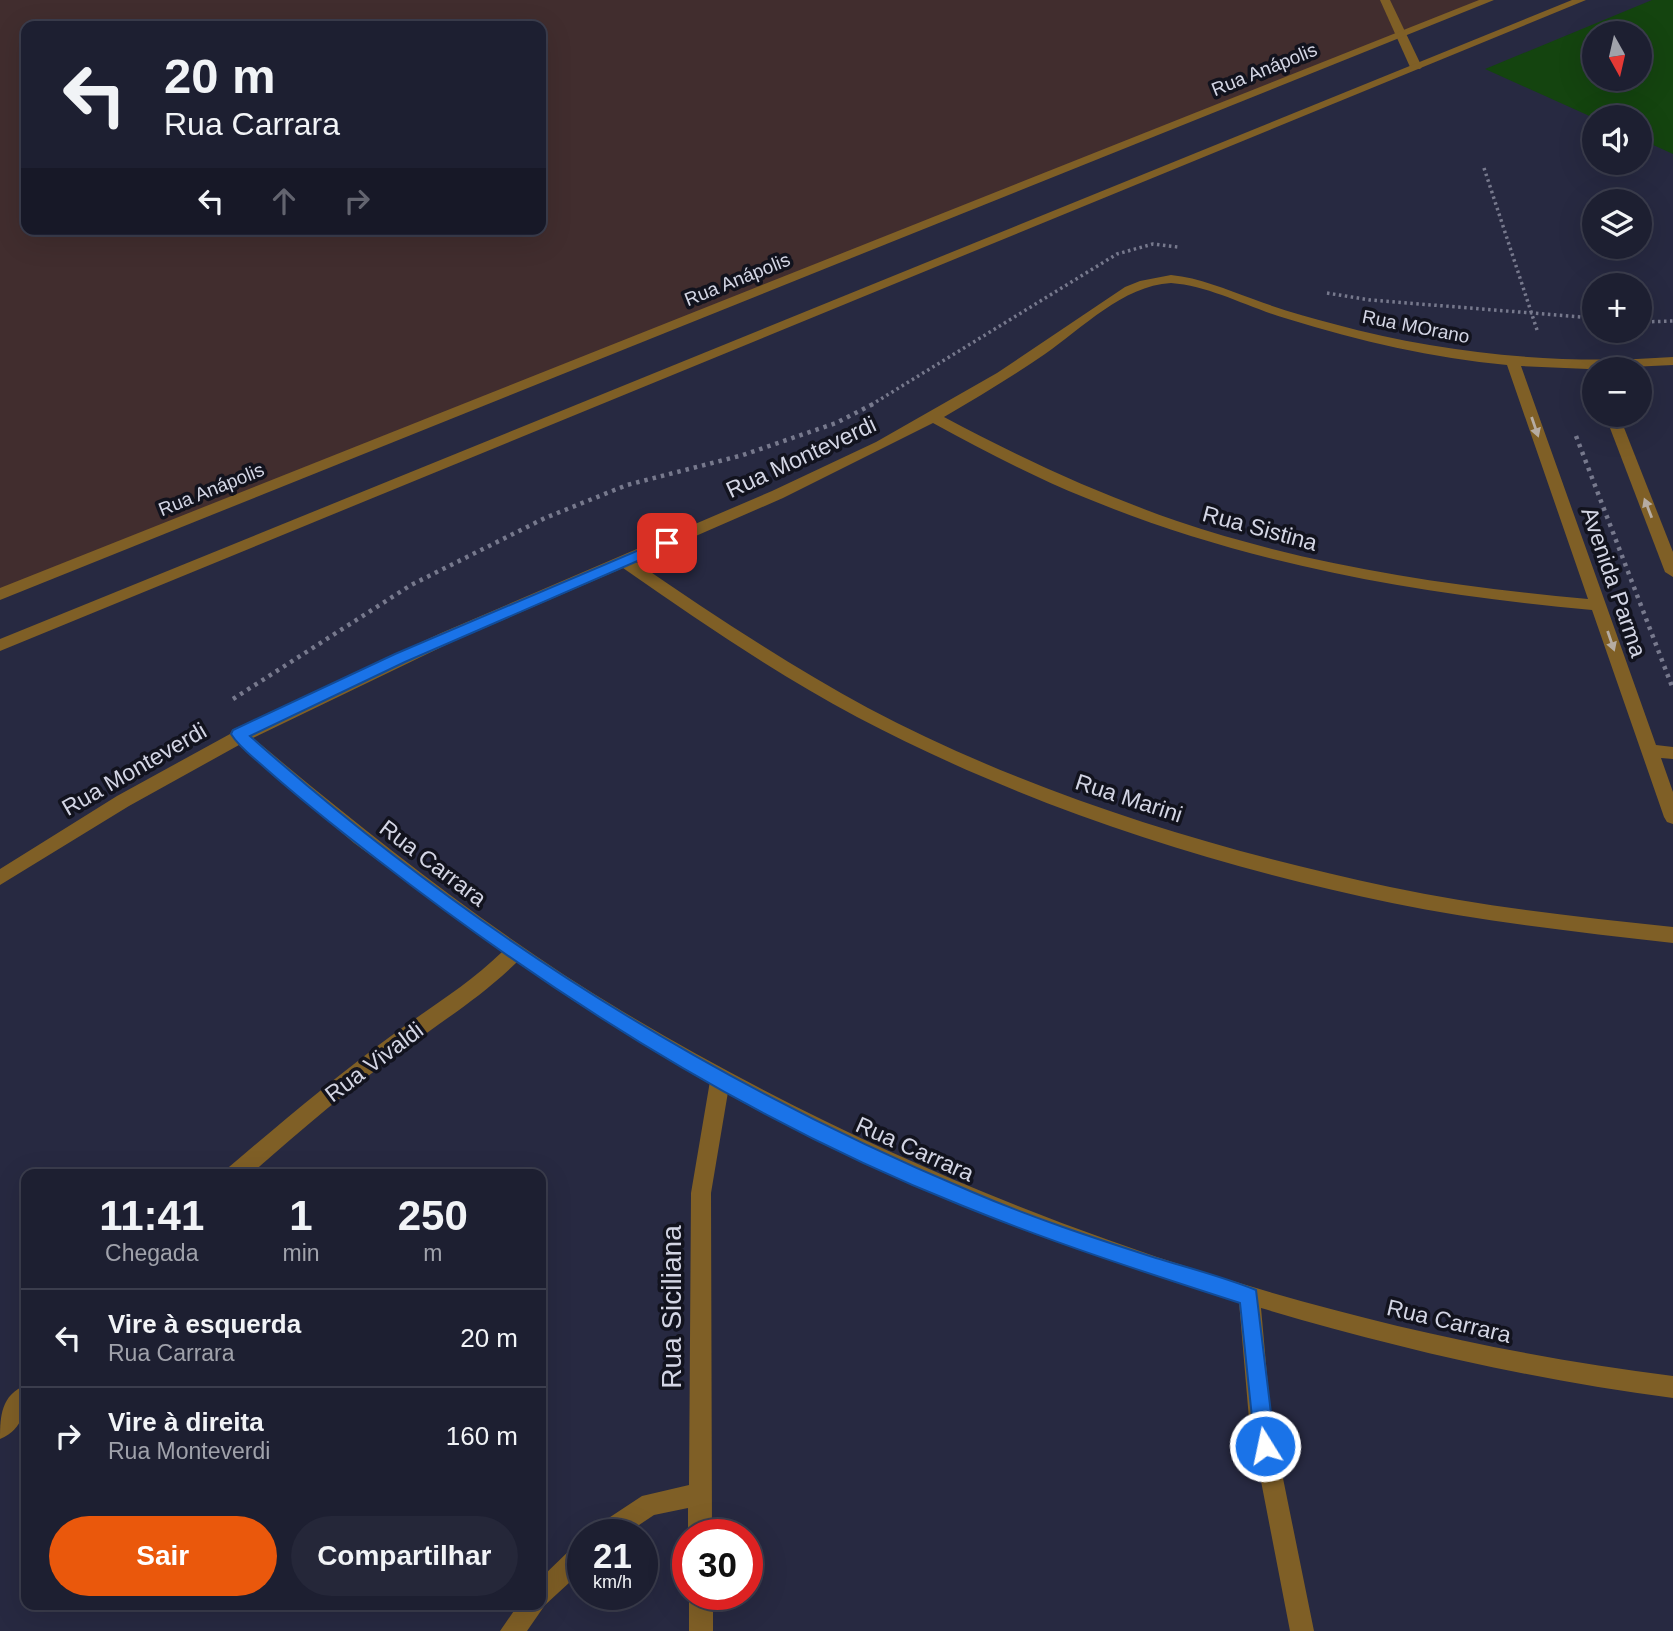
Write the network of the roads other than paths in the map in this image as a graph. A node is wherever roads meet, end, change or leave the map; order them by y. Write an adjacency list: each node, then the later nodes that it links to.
1 (1385, 0): 4 (street)
2 (1489, 0): 4 (street, Rua Anápolis)
3 (1581, 0): 5 (street)
4 (1401, 35): 5 (street); 15 (street, Rua Anápolis)
5 (1416, 67): 17 (street)
6 (1158, 280): 8 (street, Rua MOrano); 11 (street, Rua Monteverdi)
7 (1673, 361): 9 (street, Rua MOrano)
8 (1513, 363): 10 (street, Rua MOrano); 16 (street, Avenida Parma, one-way to 16)
9 (1652, 363)
10 (1582, 367)
11 (932, 417): 13 (street, Rua Monteverdi); 16 (street, Rua Sistina)
12 (1617, 427): 14 (street, one-way to 12)
13 (624, 561): 18 (street, Rua Monteverdi); 23 (street, Rua Marini)
14 (1673, 572)
15 (0, 594)
16 (1598, 605): 19 (street, Avenida Parma, one-way to 19)
17 (0, 645)
18 (238, 734): 22 (street, Rua Monteverdi); 24 (street, Rua Carrara)
19 (1650, 751): 20 (street); 21 (street, Avenida Parma)
20 (1673, 752)
21 (1673, 817)
22 (0, 878)
23 (1673, 935)
24 (514, 952): 25 (street, Rua Carrara); 26 (street, Rua Vivaldi)
25 (720, 1081): 27 (street, Rua Carrara); 31 (street, Rua Siciliana)
26 (242, 1169)
27 (1249, 1297): 28 (street, Rua Carrara); 40 (street)
28 (1673, 1387)
29 (21, 1402): 30 (street)
30 (0, 1428)
31 (700, 1494): 32 (street); 33 (street, Rua Siciliana)
32 (627, 1519)
33 (700, 1519)
34 (567, 1569): 35 (street)
35 (546, 1590)
36 (529, 1610): 38 (street)
37 (701, 1610): 39 (street)
38 (512, 1631)
39 (701, 1631)
40 (1302, 1631)

